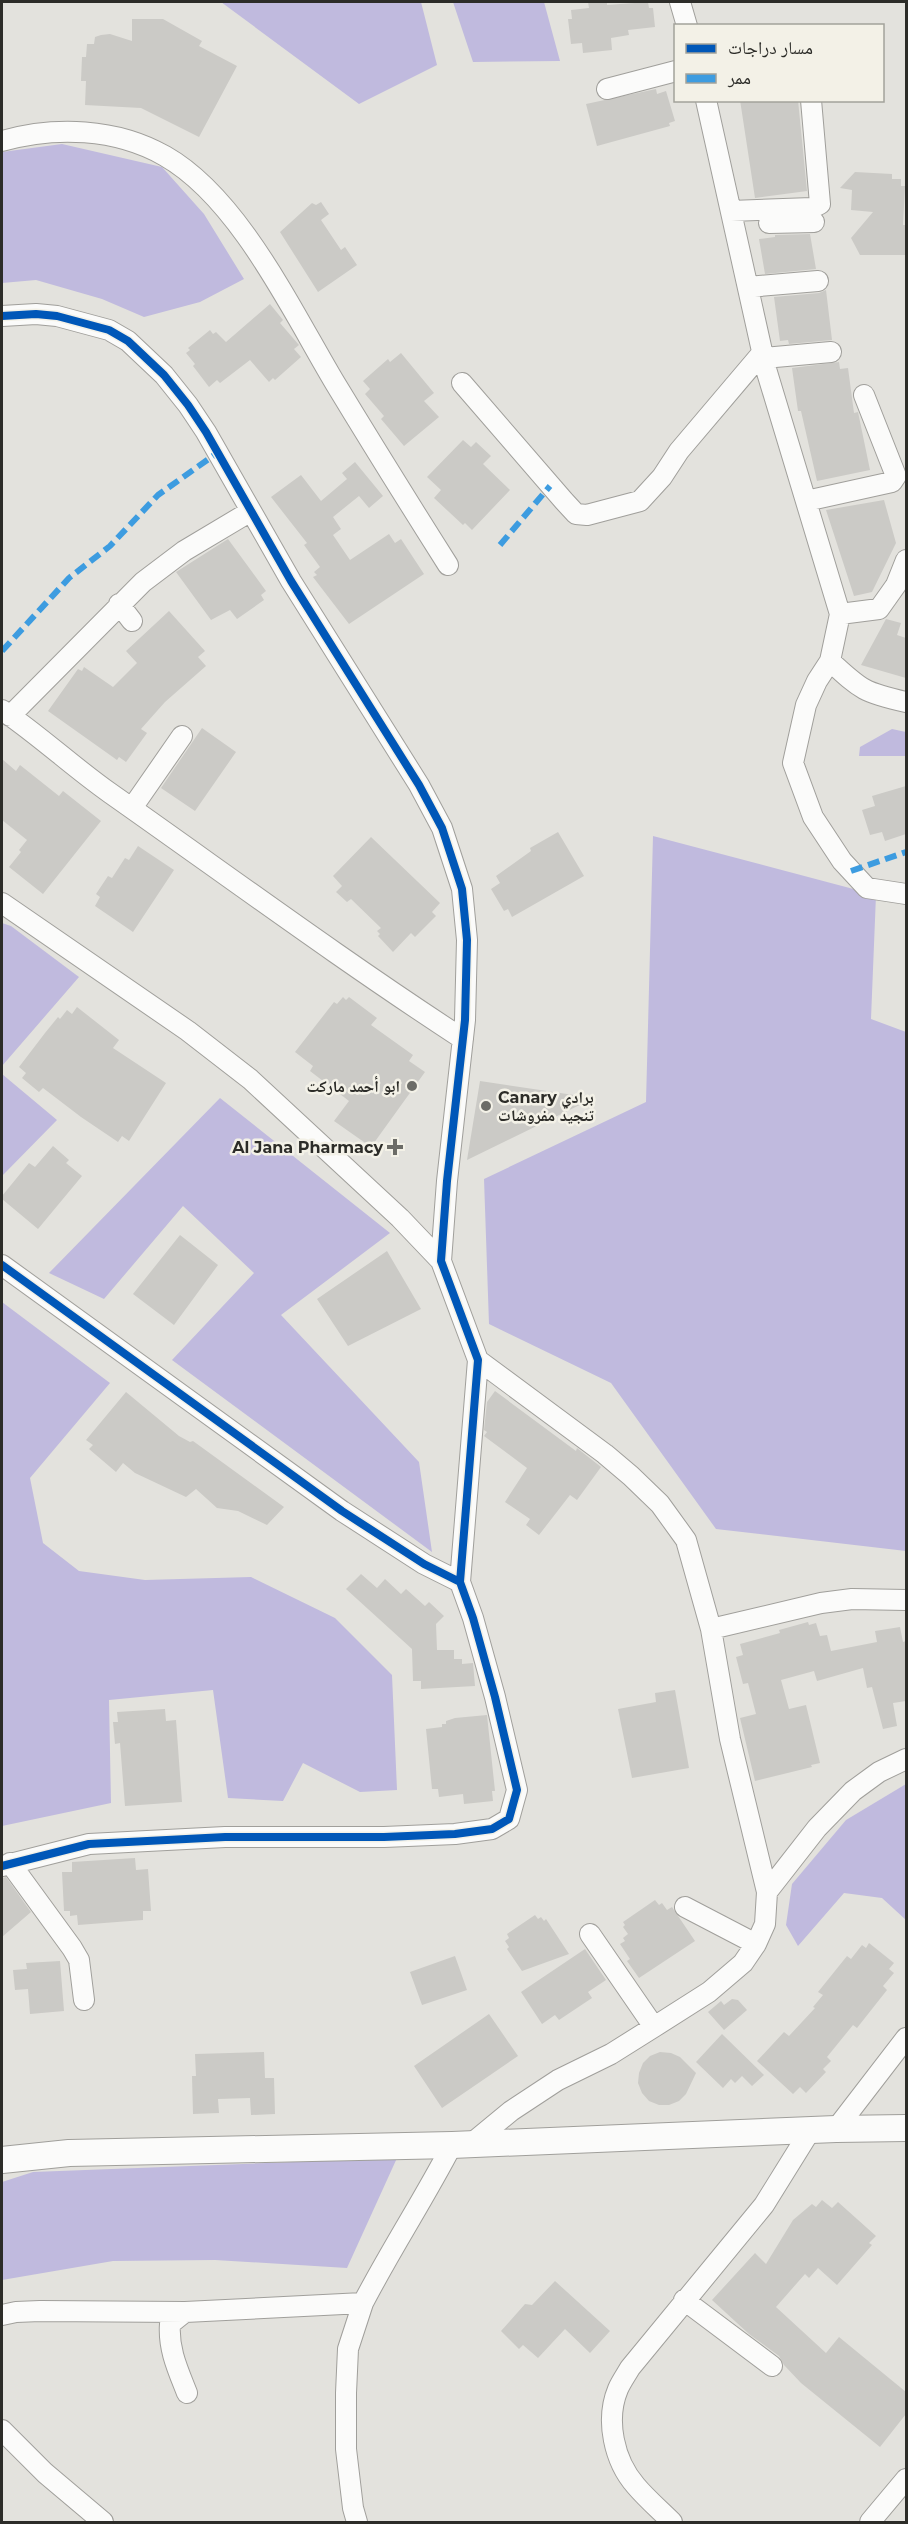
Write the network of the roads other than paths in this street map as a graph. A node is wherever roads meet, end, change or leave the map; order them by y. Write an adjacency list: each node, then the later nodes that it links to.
1 (680, 2): 2 (street)
2 (686, 24)
3 (674, 70): 4 (street)
4 (607, 89)
5 (706, 102): 8 (street)
6 (811, 102): 8 (street)
7 (2, 141): 20 (street)
8 (732, 218): 9 (street); 11 (street)
9 (814, 222)
10 (819, 281): 11 (street)
11 (748, 287): 14 (street)
12 (2, 316): 18 (street)
13 (831, 352): 14 (street)
14 (763, 356): 15 (street); 17 (street)
15 (462, 383)
16 (864, 395): 17 (street)
17 (806, 501): 23 (street)
18 (251, 511): 22 (street); 32 (street)
19 (906, 560): 21 (street)
20 (447, 565)
21 (901, 588): 23 (street)
22 (119, 604): 24 (street); 27 (street)
23 (840, 614): 25 (street)
24 (132, 621)
25 (830, 662): 26 (street); 30 (street)
26 (906, 702)
27 (6, 713): 29 (street)
28 (182, 735): 29 (street)
29 (132, 808): 32 (street)
30 (906, 894)
31 (2, 903): 33 (street)
32 (463, 1039): 33 (street)
33 (441, 1261): 35 (street)
34 (2, 1265): 36 (street)
35 (478, 1360): 36 (street); 38 (street)
36 (460, 1582): 40 (street)
37 (906, 1600): 38 (street)
38 (711, 1629): 41 (street)
39 (906, 1758): 41 (street)
40 (6, 1864): 45 (street)
41 (767, 1892): 44 (street)
42 (685, 1907): 44 (street)
43 (590, 1934): 46 (street)
44 (756, 1944): 46 (street)
45 (84, 2000)
46 (654, 2027): 51 (street)
47 (906, 2038): 49 (street)
48 (906, 2128): 49 (street)
49 (836, 2129): 50 (street)
50 (810, 2130): 51 (street); 53 (street)
51 (461, 2144): 52 (street); 54 (street)
52 (2, 2160)
53 (684, 2300): 57 (street); 63 (street)
54 (363, 2303): 55 (street); 62 (street)
55 (185, 2312): 56 (street); 58 (street)
56 (2, 2316)
57 (772, 2366)
58 (187, 2393)
59 (2, 2430): 61 (street)
60 (906, 2479): 64 (street)
61 (103, 2523)
62 (357, 2523)
63 (672, 2523)
64 (870, 2523)

